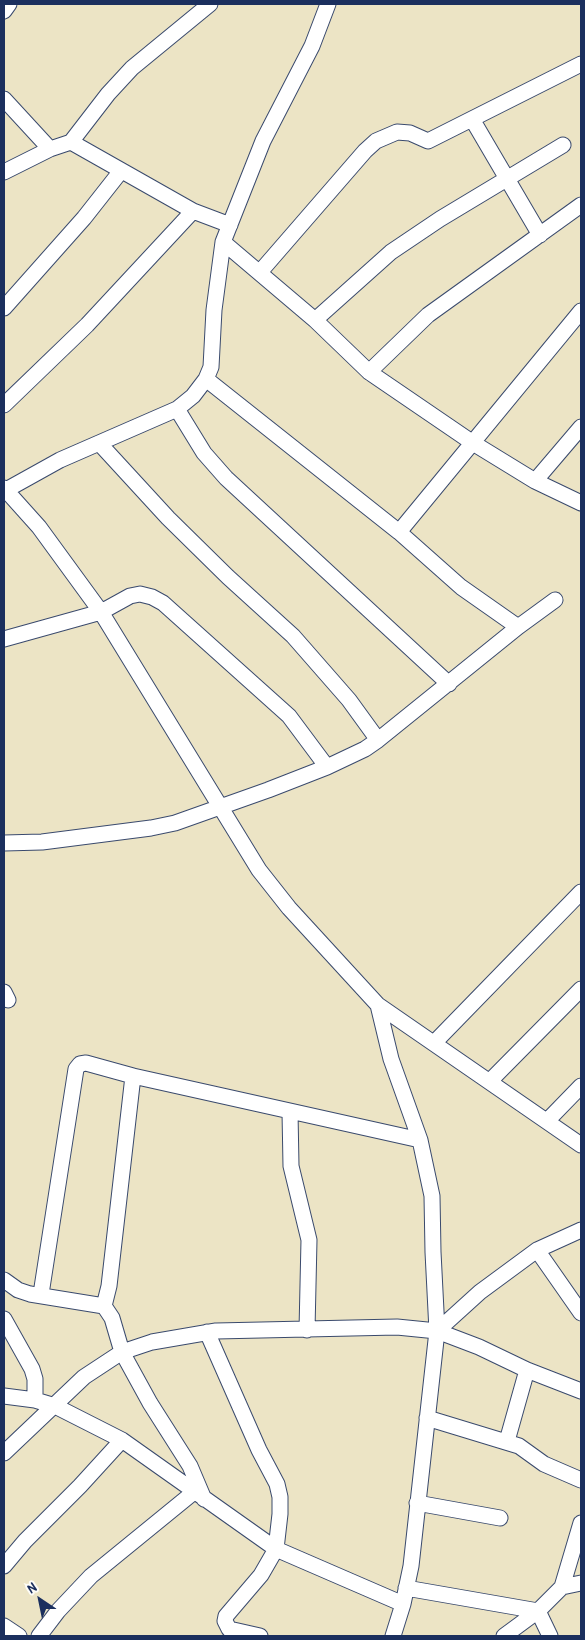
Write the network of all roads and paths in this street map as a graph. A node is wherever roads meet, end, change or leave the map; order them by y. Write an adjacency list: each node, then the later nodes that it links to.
1 (9, 4): 4 (street)
2 (210, 4): 8 (street)
3 (328, 4): 16 (street)
4 (4, 11)
5 (581, 64): 7 (street)
6 (4, 99): 10 (street)
7 (472, 119): 13 (street); 19 (street)
8 (71, 142): 10 (street); 11 (street)
9 (564, 145): 13 (street)
10 (50, 149): 12 (street)
11 (121, 171): 15 (street); 20 (street)
12 (4, 172)
13 (506, 179): 17 (street); 22 (street)
14 (581, 205): 17 (street)
15 (193, 211): 16 (street); 25 (street)
16 (230, 225): 18 (street)
17 (540, 235): 23 (street)
18 (223, 242): 19 (street); 24 (street)
19 (260, 272): 22 (street)
20 (4, 308)
21 (581, 311): 28 (street)
22 (315, 320): 23 (street)
23 (369, 372): 28 (street)
24 (206, 379): 26 (street); 33 (street)
25 (4, 405)
26 (177, 409): 29 (street); 38 (street)
27 (581, 427): 30 (street)
28 (472, 443): 30 (street); 33 (street)
29 (100, 444): 31 (street); 39 (street)
30 (535, 482): 32 (street)
31 (5, 489): 35 (street)
32 (581, 502)
33 (398, 532): 36 (street)
34 (555, 600): 36 (street)
35 (101, 612): 37 (street); 40 (street); 41 (street)
36 (518, 627): 38 (street)
37 (4, 639)
38 (449, 684): 39 (street)
39 (378, 740): 40 (street)
40 (327, 767): 41 (street)
41 (221, 807): 42 (street); 45 (street)
42 (4, 843)
43 (581, 892): 46 (street)
44 (581, 989): 48 (street)
45 (378, 1006): 46 (street); 52 (street)
46 (434, 1043): 48 (street)
47 (133, 1076): 50 (street); 57 (street); 58 (street)
48 (490, 1081): 51 (street)
49 (581, 1086): 51 (street)
50 (290, 1112): 52 (street); 61 (street)
51 (547, 1121): 53 (street)
52 (420, 1140): 62 (street)
53 (581, 1145)
54 (581, 1230): 55 (street)
55 (537, 1250): 59 (street); 62 (street)
56 (4, 1280): 57 (street)
57 (41, 1294): 58 (street)
58 (104, 1306): 64 (street)
59 (581, 1313)
60 (4, 1319): 68 (street)
61 (307, 1330): 62 (street); 63 (street)
62 (437, 1331): 65 (street); 70 (street)
63 (207, 1332): 64 (street); 79 (street)
64 (122, 1352): 69 (street); 75 (street)
65 (527, 1370): 66 (street); 72 (street)
66 (581, 1391)
67 (4, 1396): 68 (street)
68 (35, 1400): 69 (street)
69 (55, 1406): 71 (street); 73 (street)
70 (427, 1418): 72 (street); 76 (street)
71 (122, 1440): 75 (street); 80 (street)
72 (507, 1441): 74 (street)
73 (4, 1452)
74 (581, 1480)
75 (199, 1495): 79 (street); 88 (street)
76 (417, 1504): 77 (street); 83 (street)
77 (500, 1518)
78 (581, 1523): 82 (street)
79 (276, 1548): 84 (street); 89 (street)
80 (4, 1566)
81 (581, 1583): 82 (street)
82 (562, 1587): 85 (street)
83 (406, 1588): 84 (street); 85 (street)
84 (403, 1604): 90 (street)
85 (538, 1611): 91 (street); 92 (street)
86 (4, 1626): 87 (street)
87 (19, 1636)
88 (39, 1636)
89 (260, 1636)
90 (393, 1636)
91 (504, 1636)
92 (550, 1636)

